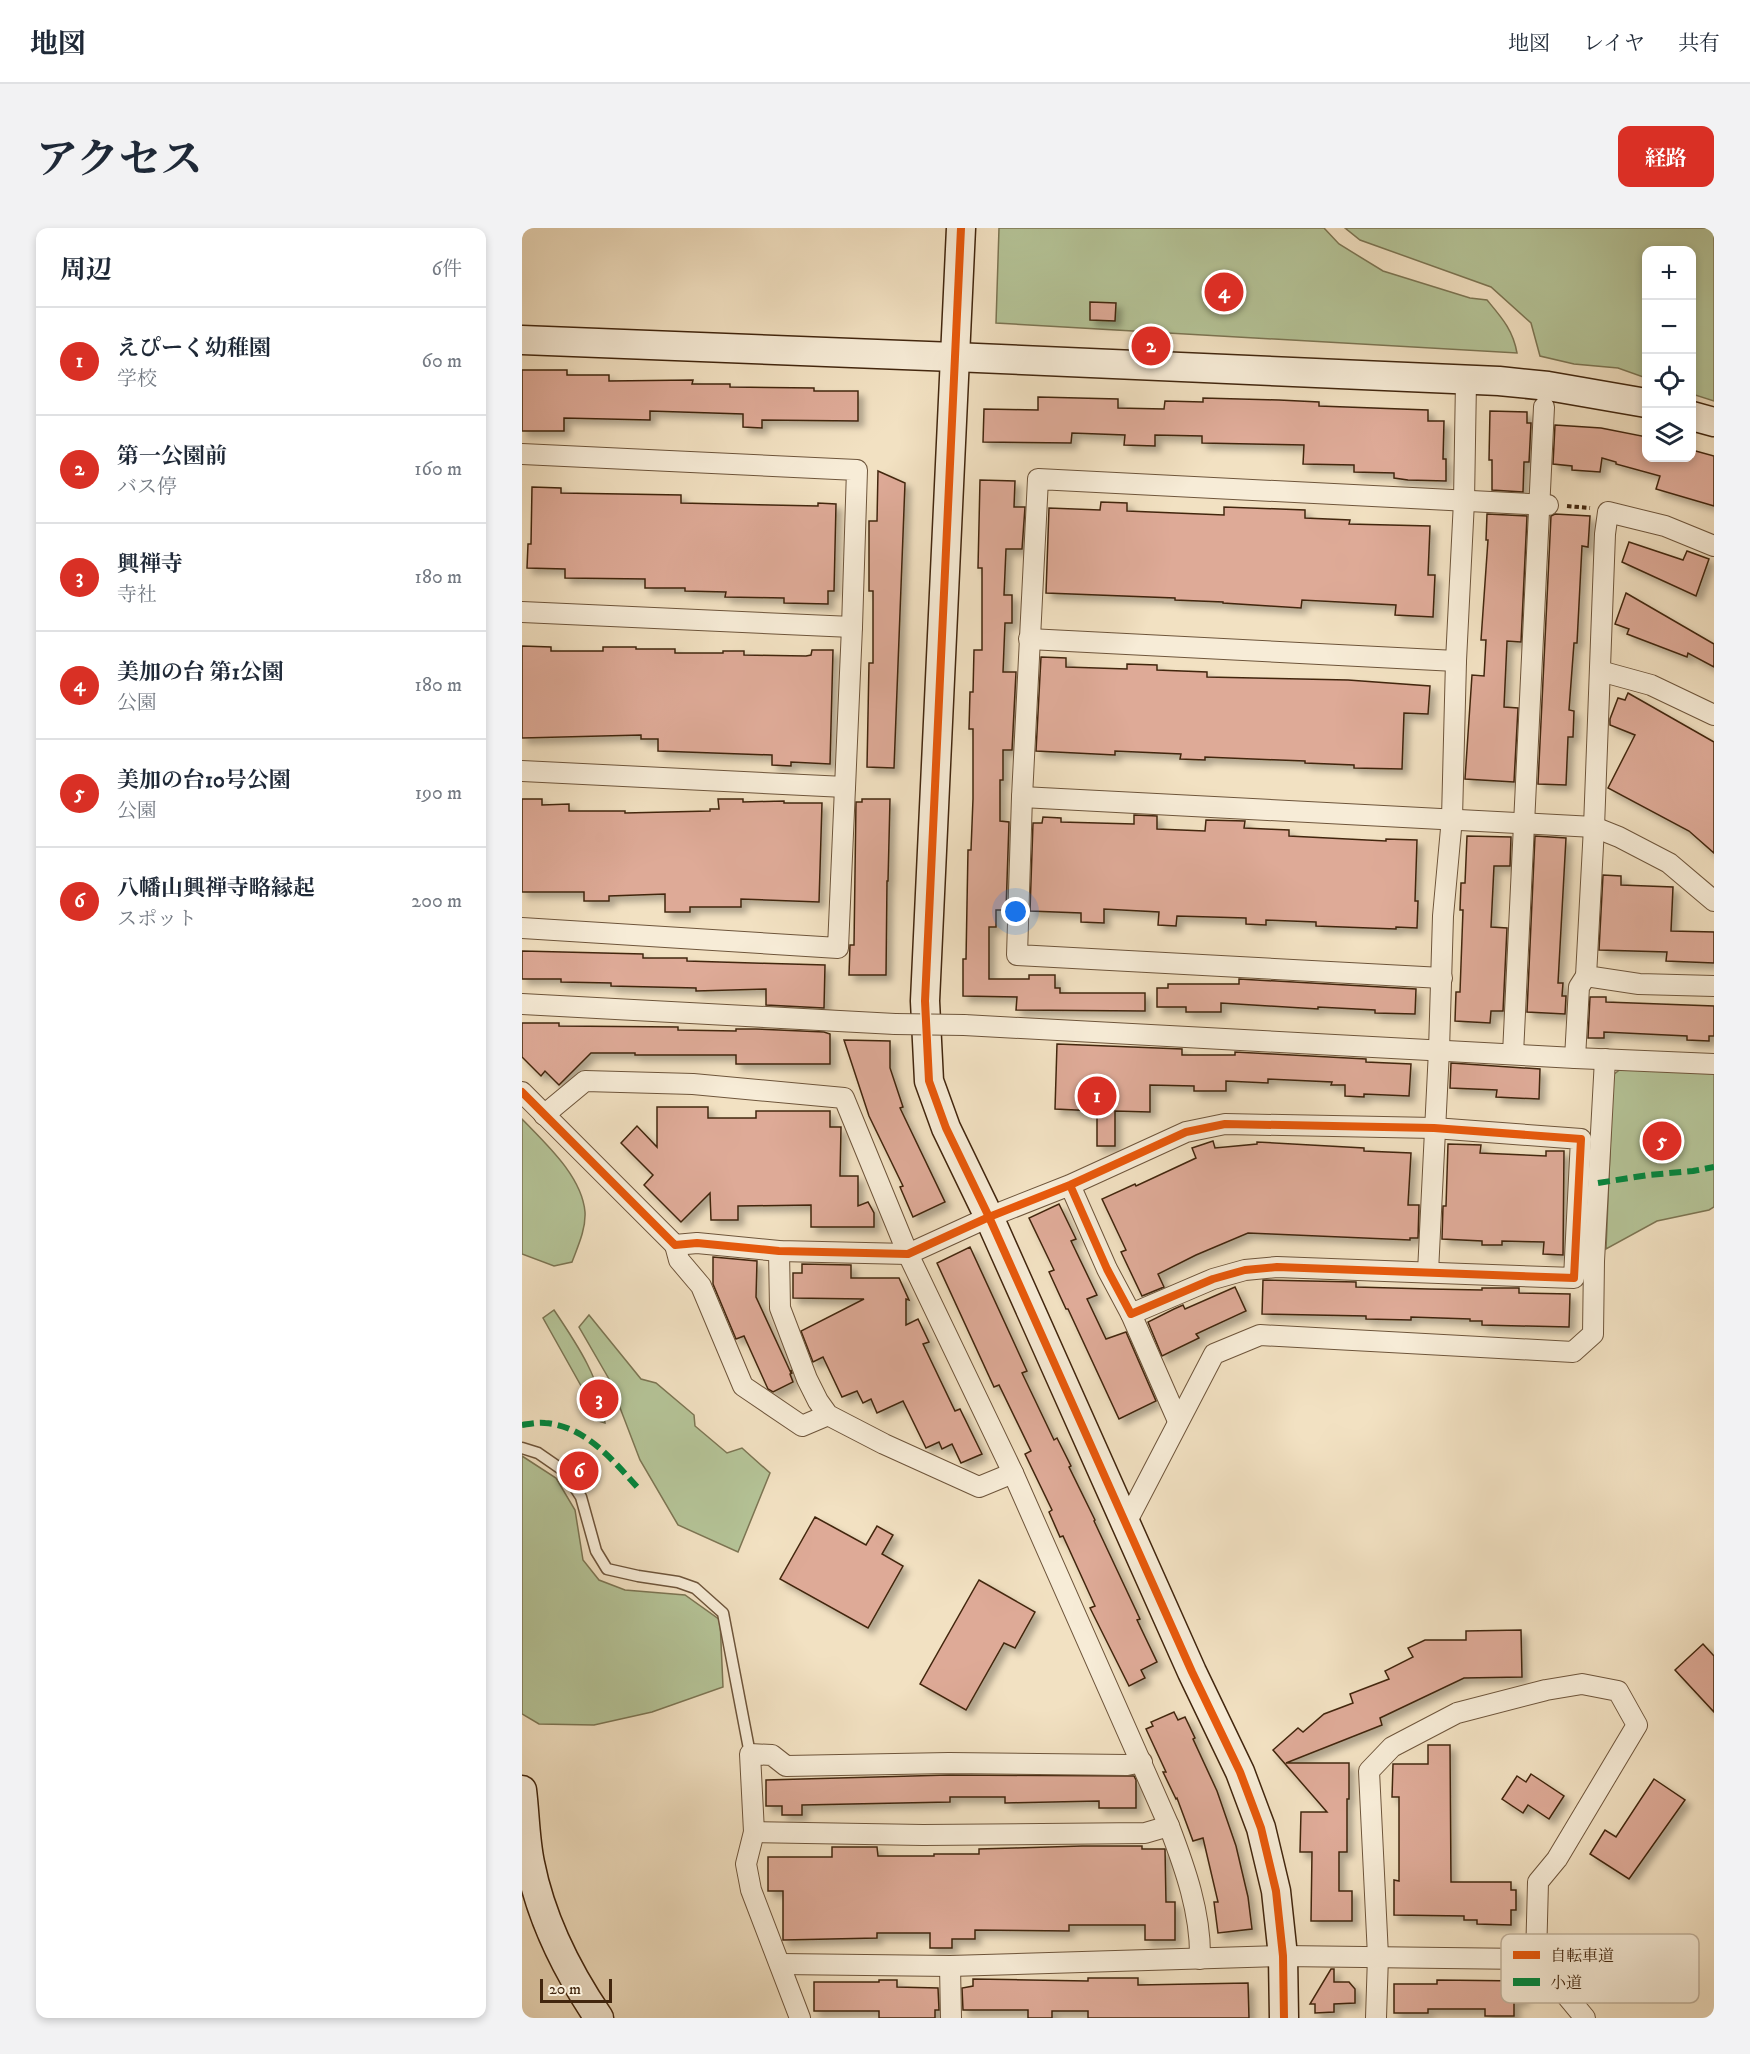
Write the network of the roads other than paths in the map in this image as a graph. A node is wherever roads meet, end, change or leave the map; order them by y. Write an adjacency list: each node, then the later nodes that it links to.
1 (961, 228): 3 (street)
2 (522, 340): 3 (street)
3 (954, 357): 4 (street); 40 (street)
4 (1466, 381): 5 (street); 10 (street)
5 (1642, 402)
6 (1544, 407): 11 (street)
7 (1696, 417): 8 (street)
8 (1714, 422)
9 (522, 454): 14 (street)
10 (1464, 501): 11 (street); 15 (street); 16 (street)
11 (1544, 505): 23 (street)
12 (1714, 546): 17 (street)
13 (522, 612): 14 (street)
14 (852, 627): 20 (street)
15 (1029, 639): 16 (street); 21 (street)
16 (1456, 661): 22 (street)
17 (1600, 671): 18 (street); 24 (street)
18 (1714, 715)
19 (522, 771): 20 (street)
20 (845, 788): 26 (street)
21 (1022, 797): 22 (street); 28 (street)
22 (1452, 819): 23 (street); 28 (street)
23 (1524, 822): 24 (street); 32 (street)
24 (1594, 827): 25 (street); 27 (street)
25 (1714, 901)
26 (522, 928)
27 (1586, 976): 29 (street); 33 (street)
28 (1442, 978): 31 (street)
29 (1714, 986)
30 (522, 1004): 31 (street, bridge)
31 (1439, 1050): 32 (street); 38 (street)
32 (1514, 1054): 33 (street)
33 (1575, 1058): 34 (street)
34 (1605, 1059): 35 (street); 47 (street)
35 (1714, 1064)
36 (522, 1092): 37 (street)
37 (544, 1115): 41 (street); 43 (street)
38 (1434, 1128): 39 (street); 44 (street); 44 (street)
39 (1070, 1185): 40 (street); 45 (street)
40 (988, 1217): 43 (street); 50 (street)
41 (675, 1245): 42 (street); 46 (street)
42 (779, 1251): 43 (street); 46 (street)
43 (908, 1254): 49 (street)
44 (1428, 1272): 45 (street)
45 (1131, 1314): 47 (street)
46 (828, 1414): 49 (street)
47 (1178, 1421): 50 (street)
48 (522, 1448): 51 (lane)
49 (1013, 1473): 52 (street)
50 (1126, 1523): 57 (street)
51 (750, 1754): 52 (street); 55 (street)
52 (1142, 1762): 54 (street)
53 (522, 1790): 64 (street)
54 (1169, 1826): 55 (street); 60 (street)
55 (754, 1832): 61 (street)
56 (1537, 1934): 58 (street)
57 (1283, 1956): 58 (street); 60 (street); 67 (street)
58 (1378, 1956): 59 (street); 68 (street)
59 (1501, 1958)
60 (1200, 1959): 62 (street)
61 (780, 1964): 62 (street); 65 (street)
62 (950, 1966): 66 (street)
63 (1573, 2003): 69 (street)
64 (599, 2018)
65 (800, 2018)
66 (951, 2018)
67 (1284, 2018)
68 (1376, 2018)
69 (1585, 2018)

